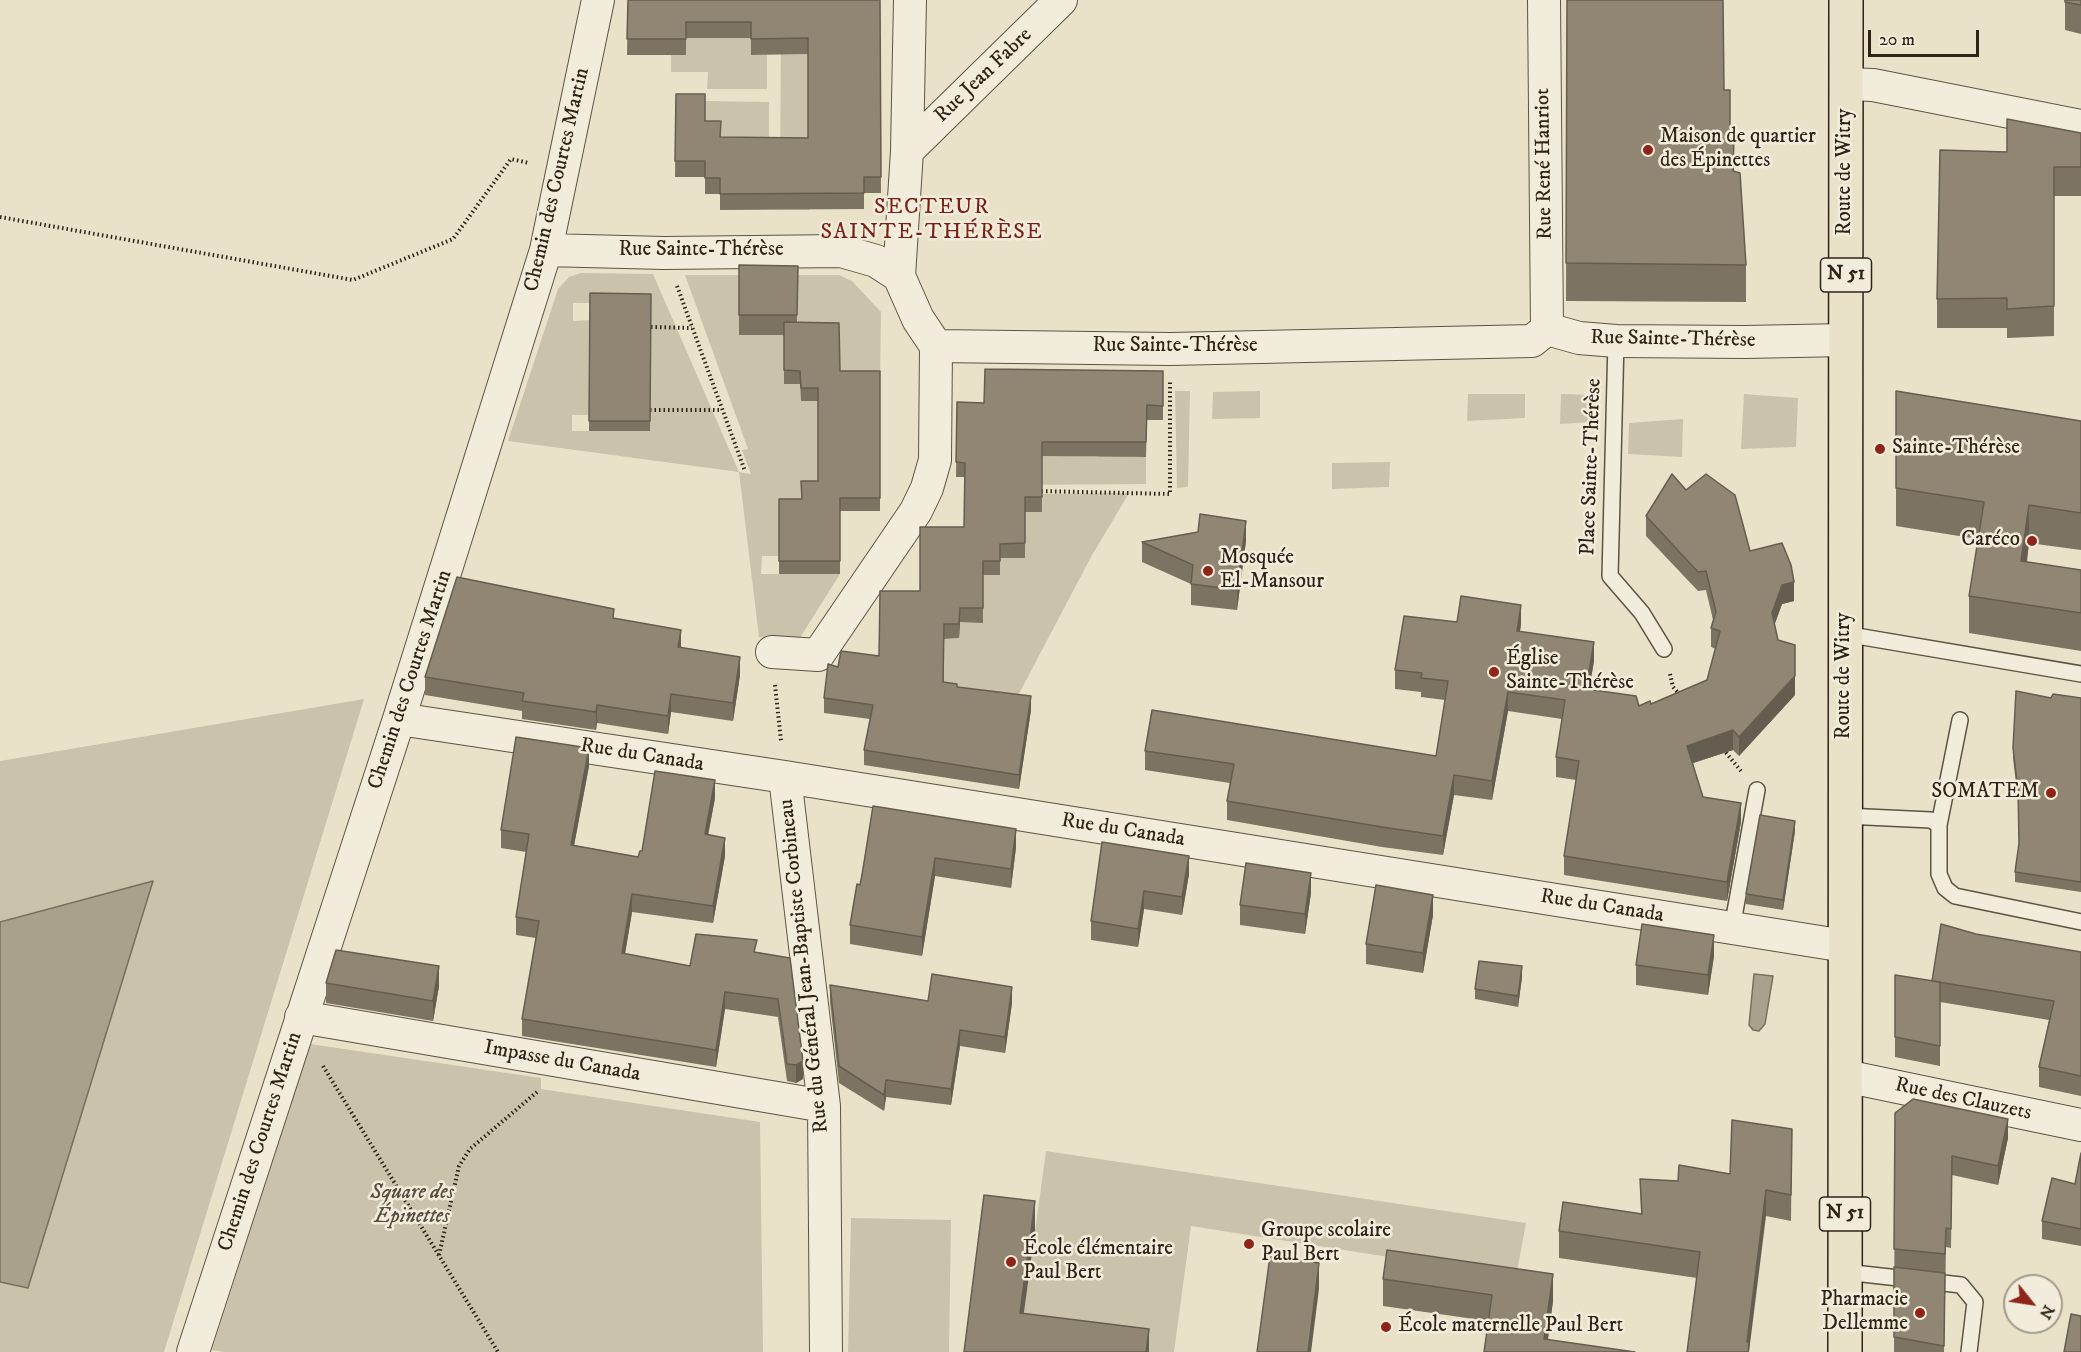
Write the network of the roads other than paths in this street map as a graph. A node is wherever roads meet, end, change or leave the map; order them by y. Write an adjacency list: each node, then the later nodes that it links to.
1 (598, 0): 9 (street, Chemin des Courtes Martin)
2 (910, 0): 8 (street, Rue Jean Fabre)
3 (1061, 0): 8 (street, Rue Jean Fabre)
4 (1544, 0): 11 (street, Rue René Hanriot)
5 (1846, 0): 6 (main road, Route de Witry / N 51)
6 (1846, 84): 7 (street); 12 (main road, Route de Witry / N 51)
7 (2081, 126)
8 (907, 151): 10 (street, Rue Jean Fabre)
9 (546, 250): 10 (street, Rue Sainte-Thérèse); 19 (street, Chemin des Courtes Martin)
10 (899, 276): 14 (street)
11 (1547, 329): 13 (street, Rue Sainte-Thérèse); 14 (street, Rue Sainte-Thérèse)
12 (1846, 340): 13 (street, Rue Sainte-Thérèse); 15 (main road, Route de Witry / N 51)
13 (1617, 341): 16 (lane, Place Sainte-Thérèse)
14 (936, 346): 17 (street)
15 (1845, 634): 18 (lane); 23 (main road, Route de Witry / N 51)
16 (1664, 649)
17 (772, 652)
18 (2081, 674)
19 (399, 719): 21 (street, Rue du Canada); 28 (street, Chemin des Courtes Martin)
20 (1960, 720): 24 (lane)
21 (785, 777): 26 (street, Rue du Canada); 30 (street, Rue du Général Jean-Baptiste Corbineau)
22 (1757, 790): 26 (lane)
23 (1845, 816): 24 (lane); 27 (main road, Route de Witry / N 51)
24 (1939, 825): 25 (lane)
25 (2081, 922)
26 (1732, 928): 27 (street, Rue du Canada)
27 (1845, 946): 29 (main road, Route de Witry / N 51)
28 (309, 1019): 30 (street, Impasse du Canada); 33 (street, Chemin des Courtes Martin)
29 (1845, 1076): 31 (street, Rue des Clauzets); 32 (main road, Route de Witry / N 51)
30 (824, 1106): 34 (street, Rue du Général Jean-Baptiste Corbineau)
31 (2081, 1125)
32 (1845, 1272): 35 (main road, Route de Witry / N 51); 36 (lane)
33 (193, 1352)
34 (826, 1352)
35 (1845, 1352)
36 (1969, 1352)

